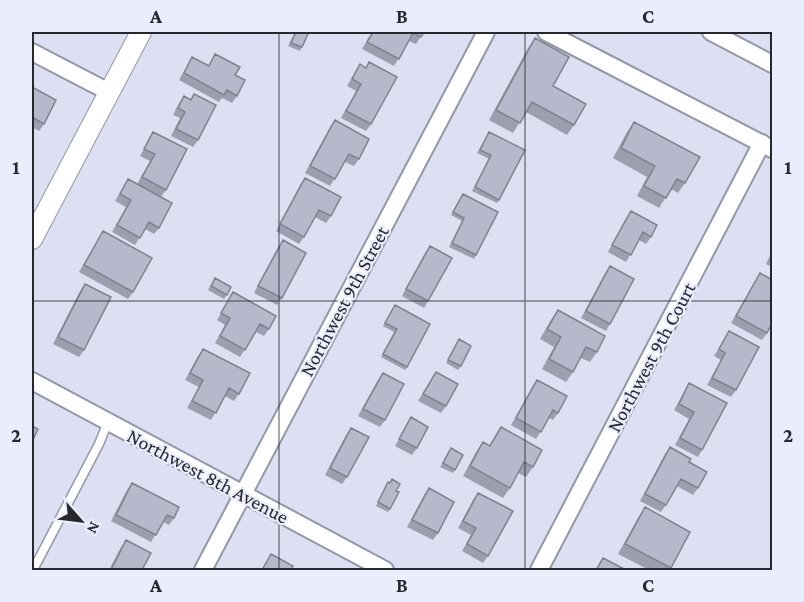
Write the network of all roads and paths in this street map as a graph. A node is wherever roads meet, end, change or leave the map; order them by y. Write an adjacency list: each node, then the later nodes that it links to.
1 (141, 32): 7 (street)
2 (486, 32): 12 (street, Northwest 9th Street)
3 (546, 32): 8 (street)
4 (711, 32): 6 (street)
5 (32, 52): 7 (street)
6 (772, 64)
7 (109, 92): 9 (street)
8 (767, 146): 16 (street, Northwest 9th Court)
9 (32, 239)
10 (32, 381): 11 (street, Northwest 8th Avenue)
11 (108, 422): 12 (street, Northwest 8th Avenue); 13 (lane)
12 (243, 494): 14 (street, Northwest 9th Street); 15 (street, Northwest 8th Avenue)
13 (33, 570)
14 (203, 570)
15 (385, 570)
16 (539, 570)

